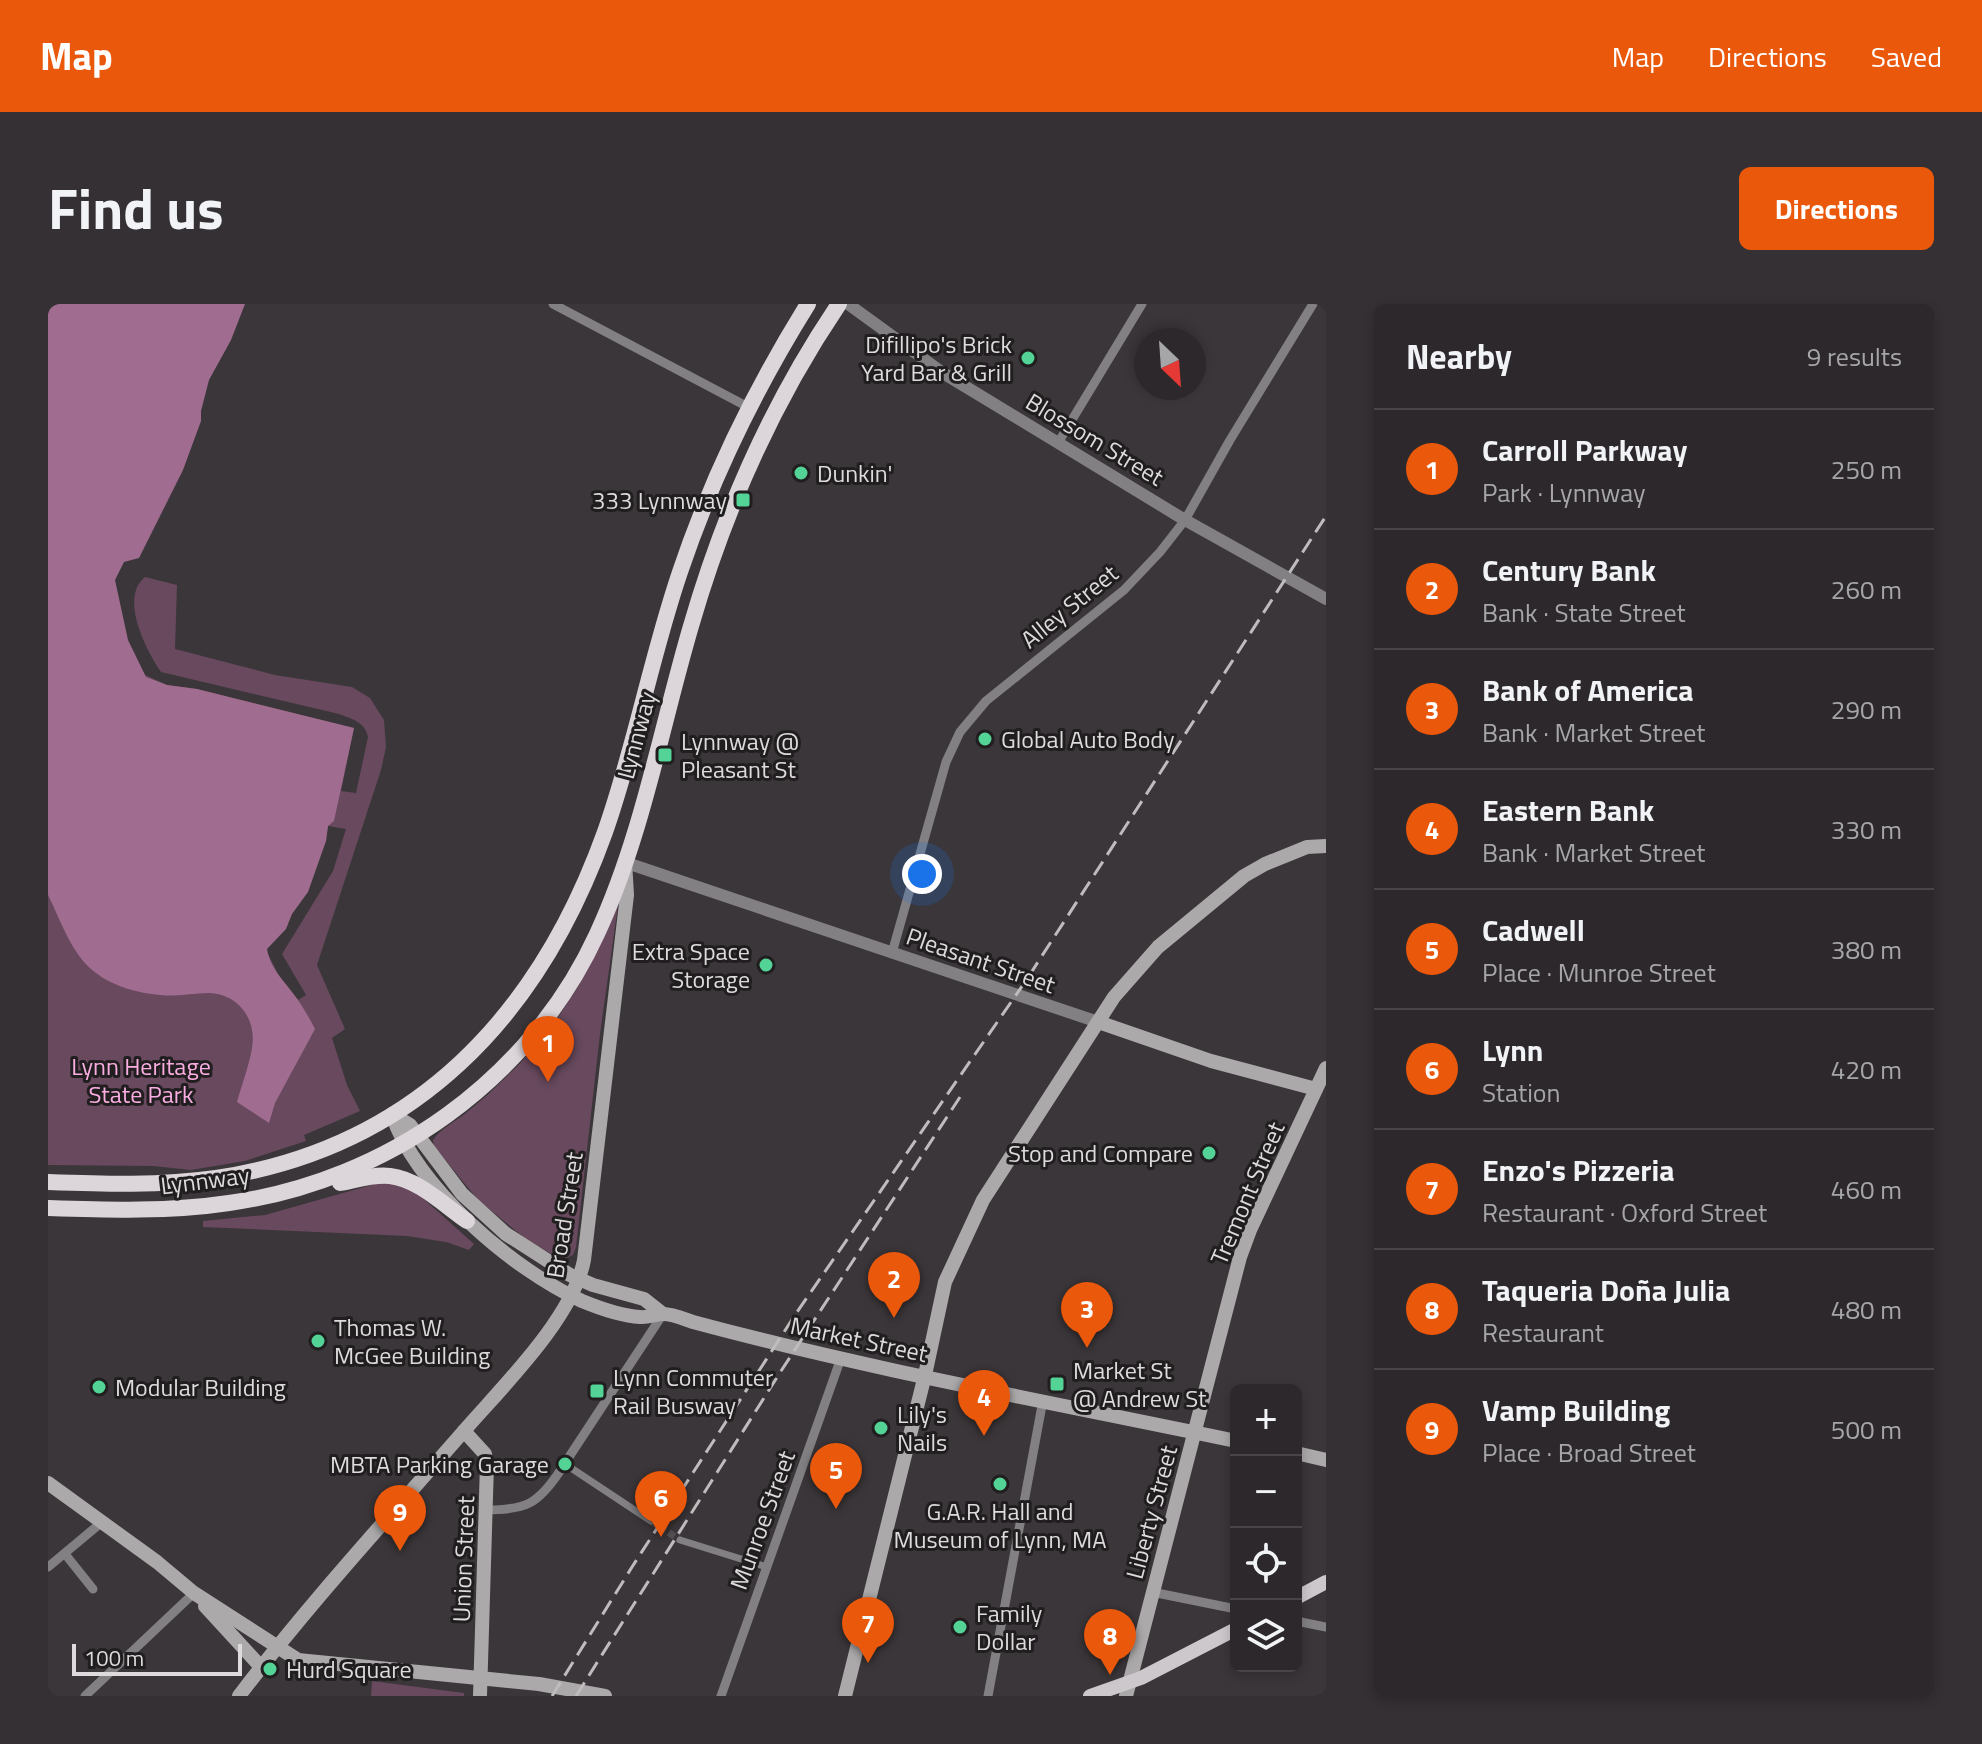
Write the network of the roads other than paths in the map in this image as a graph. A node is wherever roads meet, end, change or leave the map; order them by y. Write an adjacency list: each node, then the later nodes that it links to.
1 (553, 304): 7 (street)
2 (808, 304): 7 (highway, Lynnway)
3 (839, 304): 12 (highway, Lynnway)
4 (848, 304): 8 (street, Blossom Street)
5 (1142, 304): 8 (street)
6 (1313, 304): 9 (street, Alley Street)
7 (748, 407): 17 (highway, Lynnway)
8 (1058, 443): 9 (street, Blossom Street)
9 (1185, 520): 10 (street, Blossom Street); 13 (street, Alley Street)
10 (1326, 599)
11 (1326, 846): 14 (main road)
12 (624, 862): 13 (street, Pleasant Street); 18 (highway, Lynnway); 23 (main road, Broad Street)
13 (892, 953): 14 (street, Pleasant Street)
14 (1098, 1022): 16 (main road, Pleasant Street); 27 (main road)
15 (1326, 1068): 16 (main road, Tremont Street)
16 (1321, 1091): 30 (main road, Tremont Street)
17 (392, 1114): 18 (main road); 19 (highway, Lynnway)
18 (413, 1146): 20 (highway, Lynnway); 22 (main road); 23 (main road, Market Street)
19 (48, 1182)
20 (275, 1195): 21 (highway, Lynnway); 22 (highway)
21 (48, 1208)
22 (467, 1221): 24 (main road, Market Street)
23 (579, 1280): 24 (main road, Broad Street); 25 (main road, Market Street)
24 (573, 1296): 25 (main road, Market Street); 29 (main road, Broad Street)
25 (663, 1314): 26 (main road, Market Street); 34 (street)
26 (841, 1358): 27 (main road, Market Street); 42 (street, Munroe Street)
27 (925, 1375): 28 (main road, Market Street); 61 (main road)
28 (1043, 1400): 30 (main road, Market Street); 62 (street)
29 (464, 1431): 36 (main road, Union Street); 52 (main road, Broad Street)
30 (1194, 1432): 31 (main road, Market Street); 45 (main road, Liberty Street)
31 (1230, 1440)
32 (1302, 1454): 33 (main road)
33 (1326, 1460)
34 (565, 1464): 36 (street); 37 (street)
35 (48, 1483): 38 (main road)
36 (486, 1510): 54 (main road, Union Street)
37 (651, 1521)
38 (102, 1522): 40 (street); 46 (main road)
39 (680, 1540): 42 (street)
40 (65, 1554): 41 (street); 44 (street)
41 (48, 1567)
42 (767, 1567): 60 (street, Munroe Street)
43 (1326, 1582): 47 (main road)
44 (93, 1589)
45 (1152, 1592): 48 (street); 55 (main road, Liberty Street)
46 (194, 1593): 52 (main road); 53 (main road); 57 (street)
47 (1302, 1595)
48 (1230, 1608)
49 (1302, 1622): 50 (street)
50 (1326, 1627)
51 (1230, 1632): 55 (main road)
52 (277, 1648): 53 (main road, Broad Street); 54 (main road)
53 (261, 1667): 56 (main road, Broad Street)
54 (481, 1679): 58 (main road, Union Street); 59 (main road)
55 (1127, 1690): 63 (main road)
56 (247, 1692)
57 (85, 1696)
58 (480, 1696)
59 (605, 1696)
60 (721, 1696)
61 (845, 1696)
62 (988, 1696)
63 (1090, 1696)

